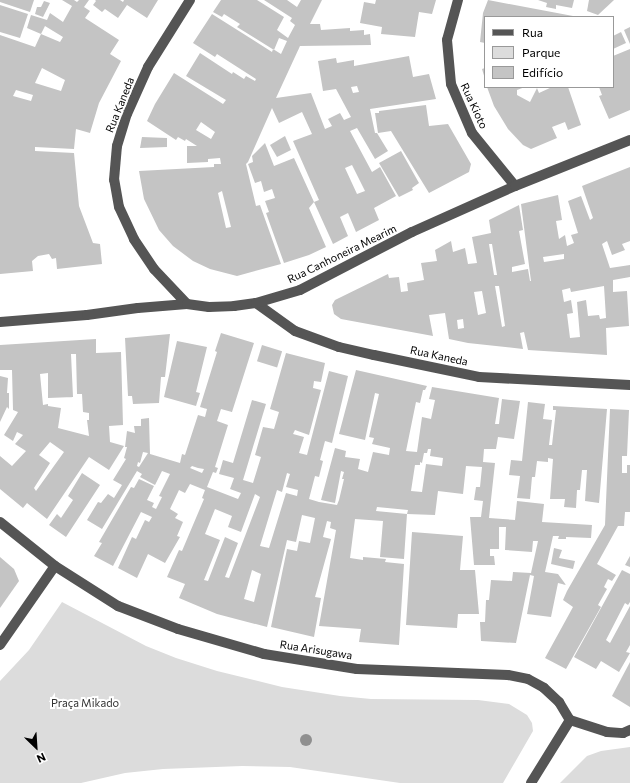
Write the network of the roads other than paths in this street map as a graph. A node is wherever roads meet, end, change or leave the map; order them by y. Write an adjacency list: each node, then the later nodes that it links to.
1 (190, 0): 6 (street, Rua Kaneda)
2 (458, 0): 4 (street, Rua Kioto)
3 (630, 140): 4 (street, Rua Canhoneira Mearim)
4 (515, 186): 5 (street, Rua Canhoneira Mearim)
5 (256, 303): 6 (street, Rua Canhoneira Mearim); 8 (street, Rua Kaneda)
6 (187, 304): 7 (street, Rua Canhoneira Mearim)
7 (0, 322)
8 (630, 385)
9 (0, 522): 10 (street, Rua Arisugawa)
10 (55, 566): 11 (street); 12 (street, Rua Arisugawa)
11 (0, 645)
12 (570, 720): 13 (street); 14 (street)
13 (630, 730)
14 (531, 783)

